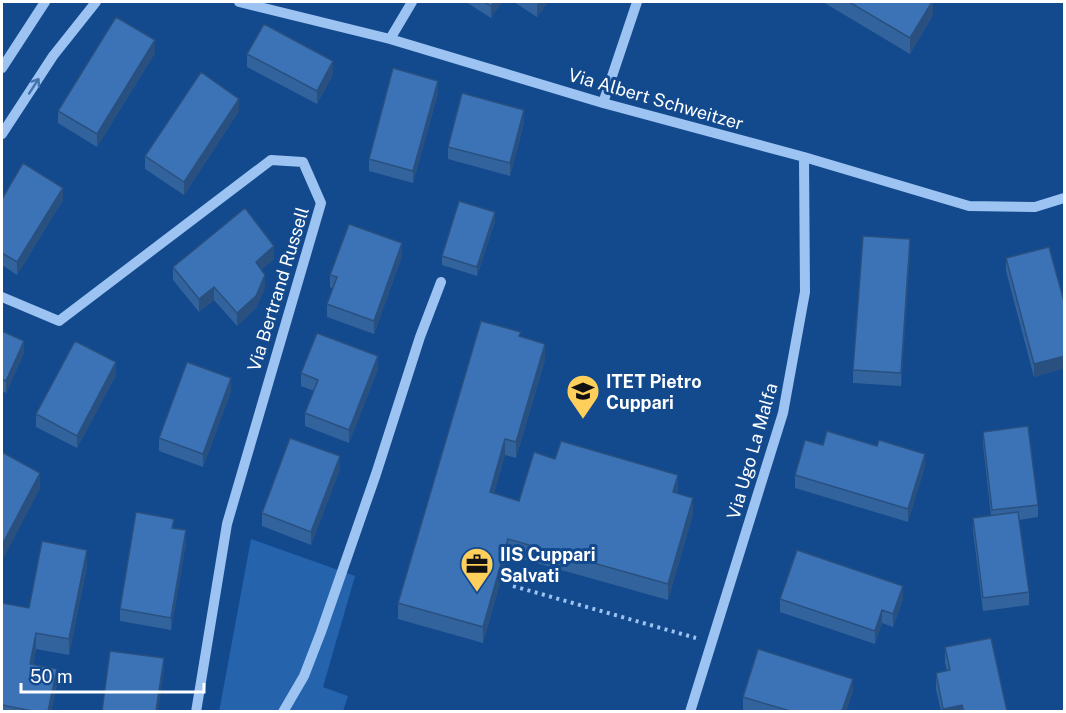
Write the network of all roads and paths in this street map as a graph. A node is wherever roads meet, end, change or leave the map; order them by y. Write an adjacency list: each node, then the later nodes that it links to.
1 (45, 2): 7 (street)
2 (96, 2): 9 (street, one-way to 2)
3 (239, 2): 6 (street, Via Albert Schweitzer)
4 (412, 2): 6 (street)
5 (638, 2): 8 (street)
6 (390, 39): 8 (street, Via Albert Schweitzer)
7 (2, 68)
8 (603, 103): 10 (street, Via Albert Schweitzer)
9 (2, 134)
10 (804, 157): 11 (street, Via Albert Schweitzer); 15 (street, Via Ugo La Malfa)
11 (1065, 198)
12 (441, 282): 17 (street)
13 (2, 297): 16 (street, Via Bertrand Russell)
14 (513, 586): 15 (path)
15 (712, 643): 18 (street, Via Ugo La Malfa)
16 (196, 711)
17 (283, 711)
18 (690, 711)

